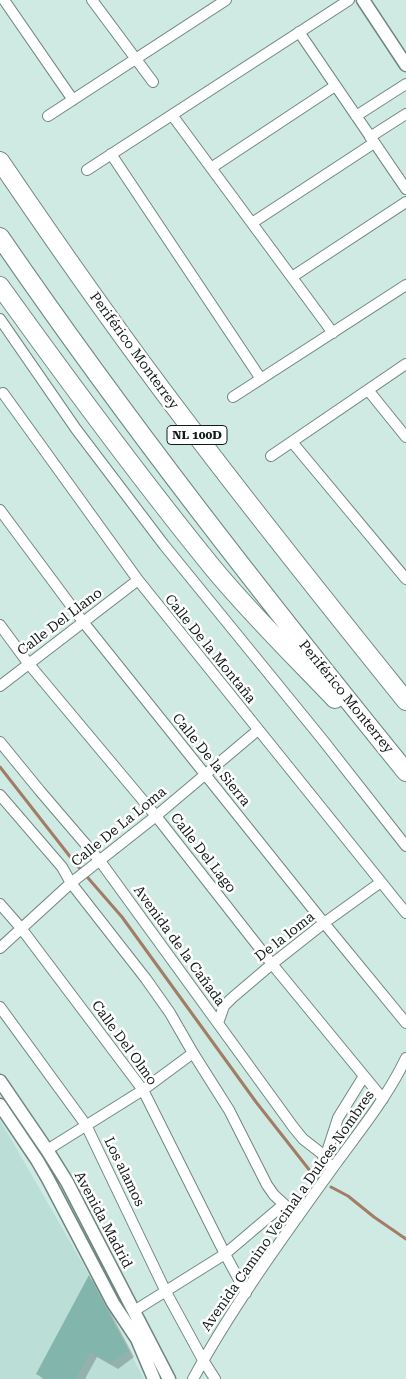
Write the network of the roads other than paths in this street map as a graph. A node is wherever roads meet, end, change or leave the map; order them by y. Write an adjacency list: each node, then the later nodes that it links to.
1 (4, 0): 12 (street)
2 (226, 0): 7 (street)
3 (349, 0): 6 (street)
4 (363, 0): 8 (street)
5 (97, 2): 7 (street)
6 (299, 32): 11 (street); 14 (street)
7 (136, 60): 9 (street); 12 (street)
8 (406, 65)
9 (152, 82)
10 (406, 84): 16 (street)
11 (335, 86): 16 (street); 20 (street)
12 (73, 100): 15 (street)
13 (406, 114): 17 (street)
14 (172, 115): 18 (street); 20 (street)
15 (48, 116)
16 (356, 116): 17 (street)
17 (372, 140): 22 (street); 24 (street)
18 (111, 154): 21 (street); 32 (street)
19 (0, 161): 46 (highway, Periférico Monterrey / NL 100D)
20 (211, 168): 24 (street)
21 (87, 170)
22 (406, 189)
23 (406, 202): 26 (street)
24 (252, 223): 26 (street)
25 (0, 237): 48 (highway, Periférico Monterrey / NL 100D)
26 (292, 277): 30 (street)
27 (406, 285): 30 (street)
28 (0, 286): 48 (highway)
29 (0, 319): 54 (street)
30 (333, 333): 32 (street)
31 (406, 364): 33 (street)
32 (261, 379): 35 (street)
33 (368, 390): 36 (street); 37 (street)
34 (3, 393): 40 (street, Calle De la Montaña)
35 (233, 397)
36 (406, 438)
37 (292, 442): 38 (street); 41 (street)
38 (271, 456)
39 (0, 510): 42 (street, Calle De la Sierra)
40 (138, 580): 42 (street, Calle Del Llano); 47 (street, Calle De la Montaña)
41 (406, 580)
42 (84, 623): 44 (street, Calle Del Llano); 51 (street, Calle De la Sierra)
43 (0, 625): 44 (street, Calle Del Lago)
44 (28, 663): 45 (street, Calle Del Llano); 53 (street, Calle Del Lago)
45 (0, 686)
46 (406, 701)
47 (258, 730): 51 (street, Calle De La Loma); 57 (street, Calle De la Montaña)
48 (372, 730): 50 (highway, Periférico Monterrey / NL 100D)
49 (0, 742): 55 (street, Avenida de la Cañada)
50 (406, 772)
51 (205, 775): 53 (street, Calle De La Loma); 60 (street, Calle De la Sierra)
52 (0, 795): 56 (street)
53 (156, 816): 55 (street, Calle De La Loma); 63 (street, Calle Del Lago)
54 (406, 846)
55 (98, 863): 56 (street, Calle De La Loma); 65 (street, Avenida de la Cañada)
56 (74, 881): 61 (street, Calle De La Loma); 67 (street)
57 (381, 882): 59 (street, Calle De la Montaña); 60 (street, De la loma)
58 (0, 904): 61 (street, Calle Del Olmo)
59 (406, 913)
60 (324, 923): 63 (street, De la loma); 66 (street, Calle De la Sierra)
61 (21, 928): 62 (street, Calle De La Loma); 72 (street, Calle Del Olmo)
62 (0, 948)
63 (272, 964): 65 (street, De la loma); 69 (street, Calle Del Lago)
64 (0, 1007): 75 (street, Los alamos)
65 (218, 1023): 77 (street, Avenida de la Cañada)
66 (406, 1023)
67 (193, 1053): 72 (street); 79 (street)
68 (406, 1058): 70 (street, Avenida Camino Vecinal a Dulces Nombres)
69 (364, 1076): 73 (street, Calle Del Lago); 77 (street)
70 (402, 1077): 73 (street, Avenida Camino Vecinal a Dulces Nombres)
71 (0, 1081): 76 (street, Avenida Madrid)
72 (143, 1090): 75 (street); 81 (street, Calle Del Olmo)
73 (383, 1099): 78 (street, Avenida Camino Vecinal a Dulces Nombres)
74 (0, 1105): 86 (street)
75 (86, 1126): 76 (street); 82 (street, Los alamos)
76 (47, 1150): 84 (street, Avenida Madrid)
77 (325, 1158): 78 (street, Avenida de la Cañada)
78 (332, 1170): 80 (street, Avenida Camino Vecinal a Dulces Nombres)
79 (284, 1204): 80 (street); 81 (street)
80 (298, 1217): 83 (street, Avenida Camino Vecinal a Dulces Nombres)
81 (225, 1254): 82 (street); 83 (street, Calle Del Olmo)
82 (166, 1292): 84 (street); 85 (street, Los alamos)
83 (246, 1293): 85 (street, Avenida Camino Vecinal a Dulces Nombres)
84 (134, 1311): 87 (street, Avenida Madrid)
85 (203, 1360): 88 (street, Avenida Camino Vecinal a Dulces Nombres); 89 (street, Los alamos)
86 (154, 1379)
87 (169, 1379)
88 (193, 1379)
89 (215, 1379)

